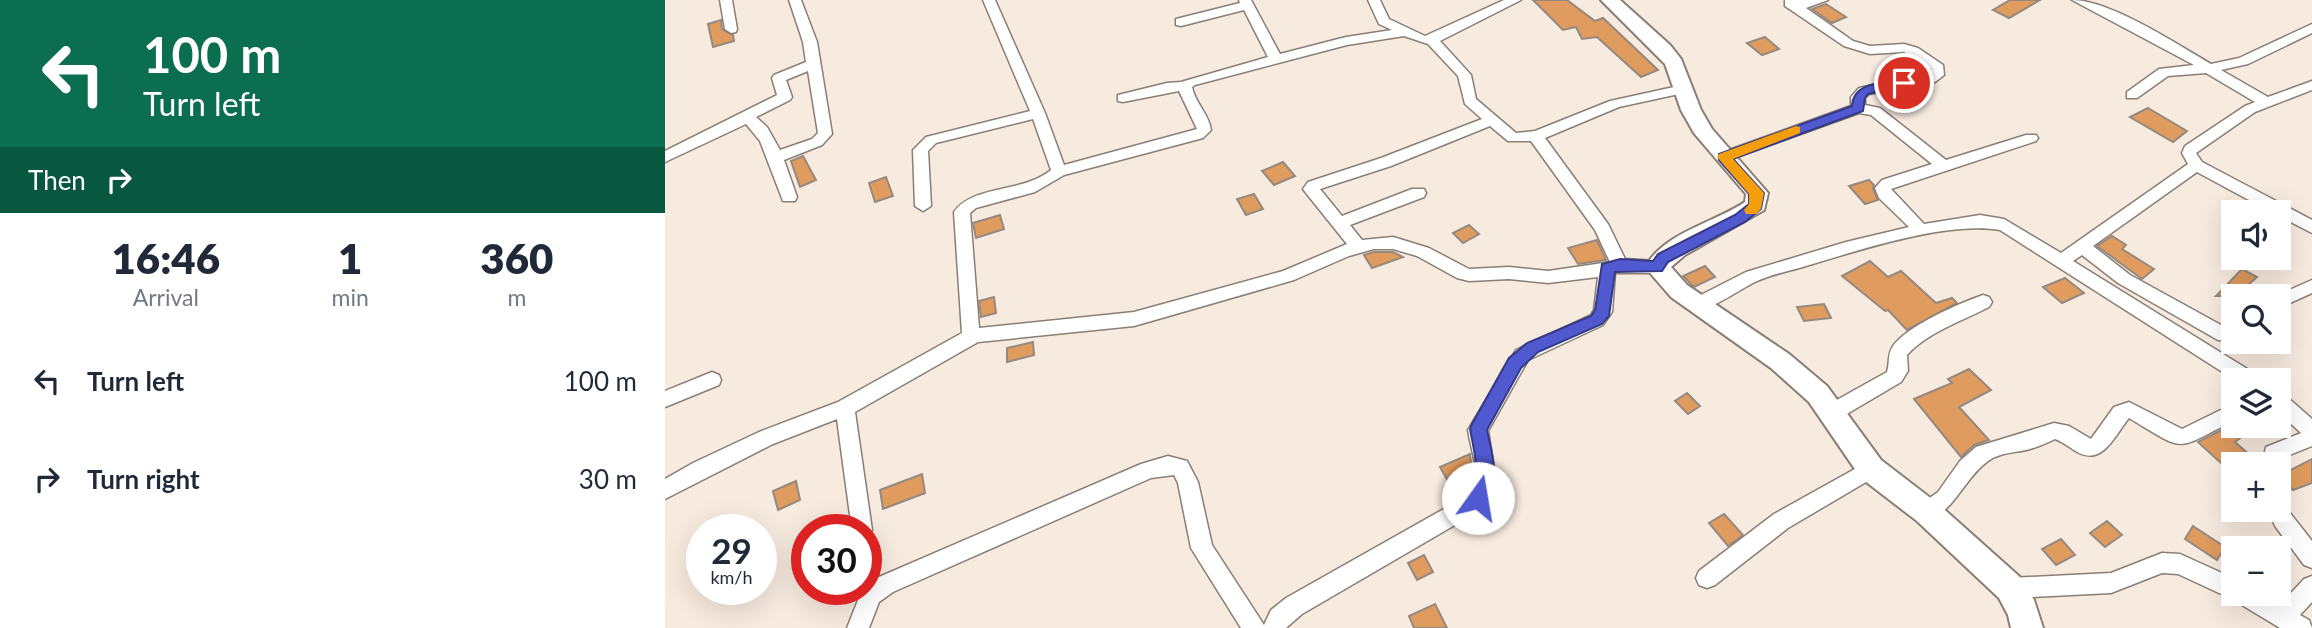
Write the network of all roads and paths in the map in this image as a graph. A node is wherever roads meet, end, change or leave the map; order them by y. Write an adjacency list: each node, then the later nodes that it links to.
1 (726, 0): 13 (street)
2 (795, 0): 17 (street)
3 (989, 0): 26 (street)
4 (1374, 0): 14 (street)
5 (1515, 0): 15 (street)
6 (1610, 0): 21 (street)
7 (1822, 0): 9 (street)
8 (2078, 0): 18 (street)
9 (1788, 2): 25 (street)
10 (1246, 3): 11 (street); 16 (street)
11 (1181, 22)
12 (2312, 28): 18 (street)
13 (731, 29)
14 (1404, 32): 15 (street); 16 (street)
15 (1432, 40): 28 (street)
16 (1275, 58): 20 (street)
17 (813, 64): 27 (street); 32 (street)
18 (2211, 68): 22 (street); 24 (street)
19 (2312, 85): 24 (street)
20 (1185, 86): 23 (street); 36 (street)
21 (1683, 89): 29 (street); 33 (street)
22 (2132, 95)
23 (1123, 98)
24 (2266, 102): 34 (street)
25 (1858, 108): 33 (street); 35 (street)
26 (1038, 113): 36 (street); 39 (street)
27 (747, 118): 31 (street); 32 (street)
28 (1492, 120): 29 (street); 40 (street)
29 (1537, 136): 46 (street)
30 (2031, 138): 35 (street)
31 (665, 157)
32 (776, 157): 38 (street)
33 (1723, 157): 47 (street)
34 (2196, 164): 41 (street); 44 (street)
35 (1945, 167): 42 (street)
36 (1059, 171): 54 (street)
37 (1418, 193): 40 (street)
38 (789, 197)
39 (923, 206)
40 (1339, 223): 43 (street)
41 (2312, 227)
42 (1921, 230): 45 (street); 51 (street)
43 (1358, 246): 46 (street); 54 (street)
44 (2082, 246): 45 (street); 52 (street)
45 (2060, 262): 55 (street)
46 (1614, 266): 47 (street); 82 (street)
47 (1657, 267): 51 (street)
48 (2312, 286): 49 (street)
49 (2291, 296)
50 (1983, 302): 60 (street)
51 (1699, 304): 60 (street)
52 (2221, 328)
53 (2221, 335): 55 (street)
54 (971, 337): 59 (street)
55 (2196, 347): 56 (street)
56 (2230, 368)
57 (712, 380): 58 (street)
58 (665, 399)
59 (845, 408): 67 (street); 69 (street)
60 (1833, 412): 66 (street)
61 (2295, 417): 63 (street)
62 (2221, 418): 68 (street)
63 (2312, 431)
64 (2312, 437): 65 (street)
65 (2275, 452)
66 (1871, 469): 68 (street); 72 (street)
67 (665, 489)
68 (1927, 512): 76 (street)
69 (860, 514)
70 (2284, 522): 71 (street)
71 (2312, 558)
72 (1707, 578)
73 (2221, 582): 76 (street)
74 (2312, 586): 79 (street)
75 (882, 587): 81 (street)
76 (2010, 588): 83 (street)
77 (867, 605): 80 (street)
78 (2263, 606): 79 (street)
79 (2292, 623)
80 (858, 628)
81 (1254, 628)
82 (1274, 628)
83 (2027, 628)

